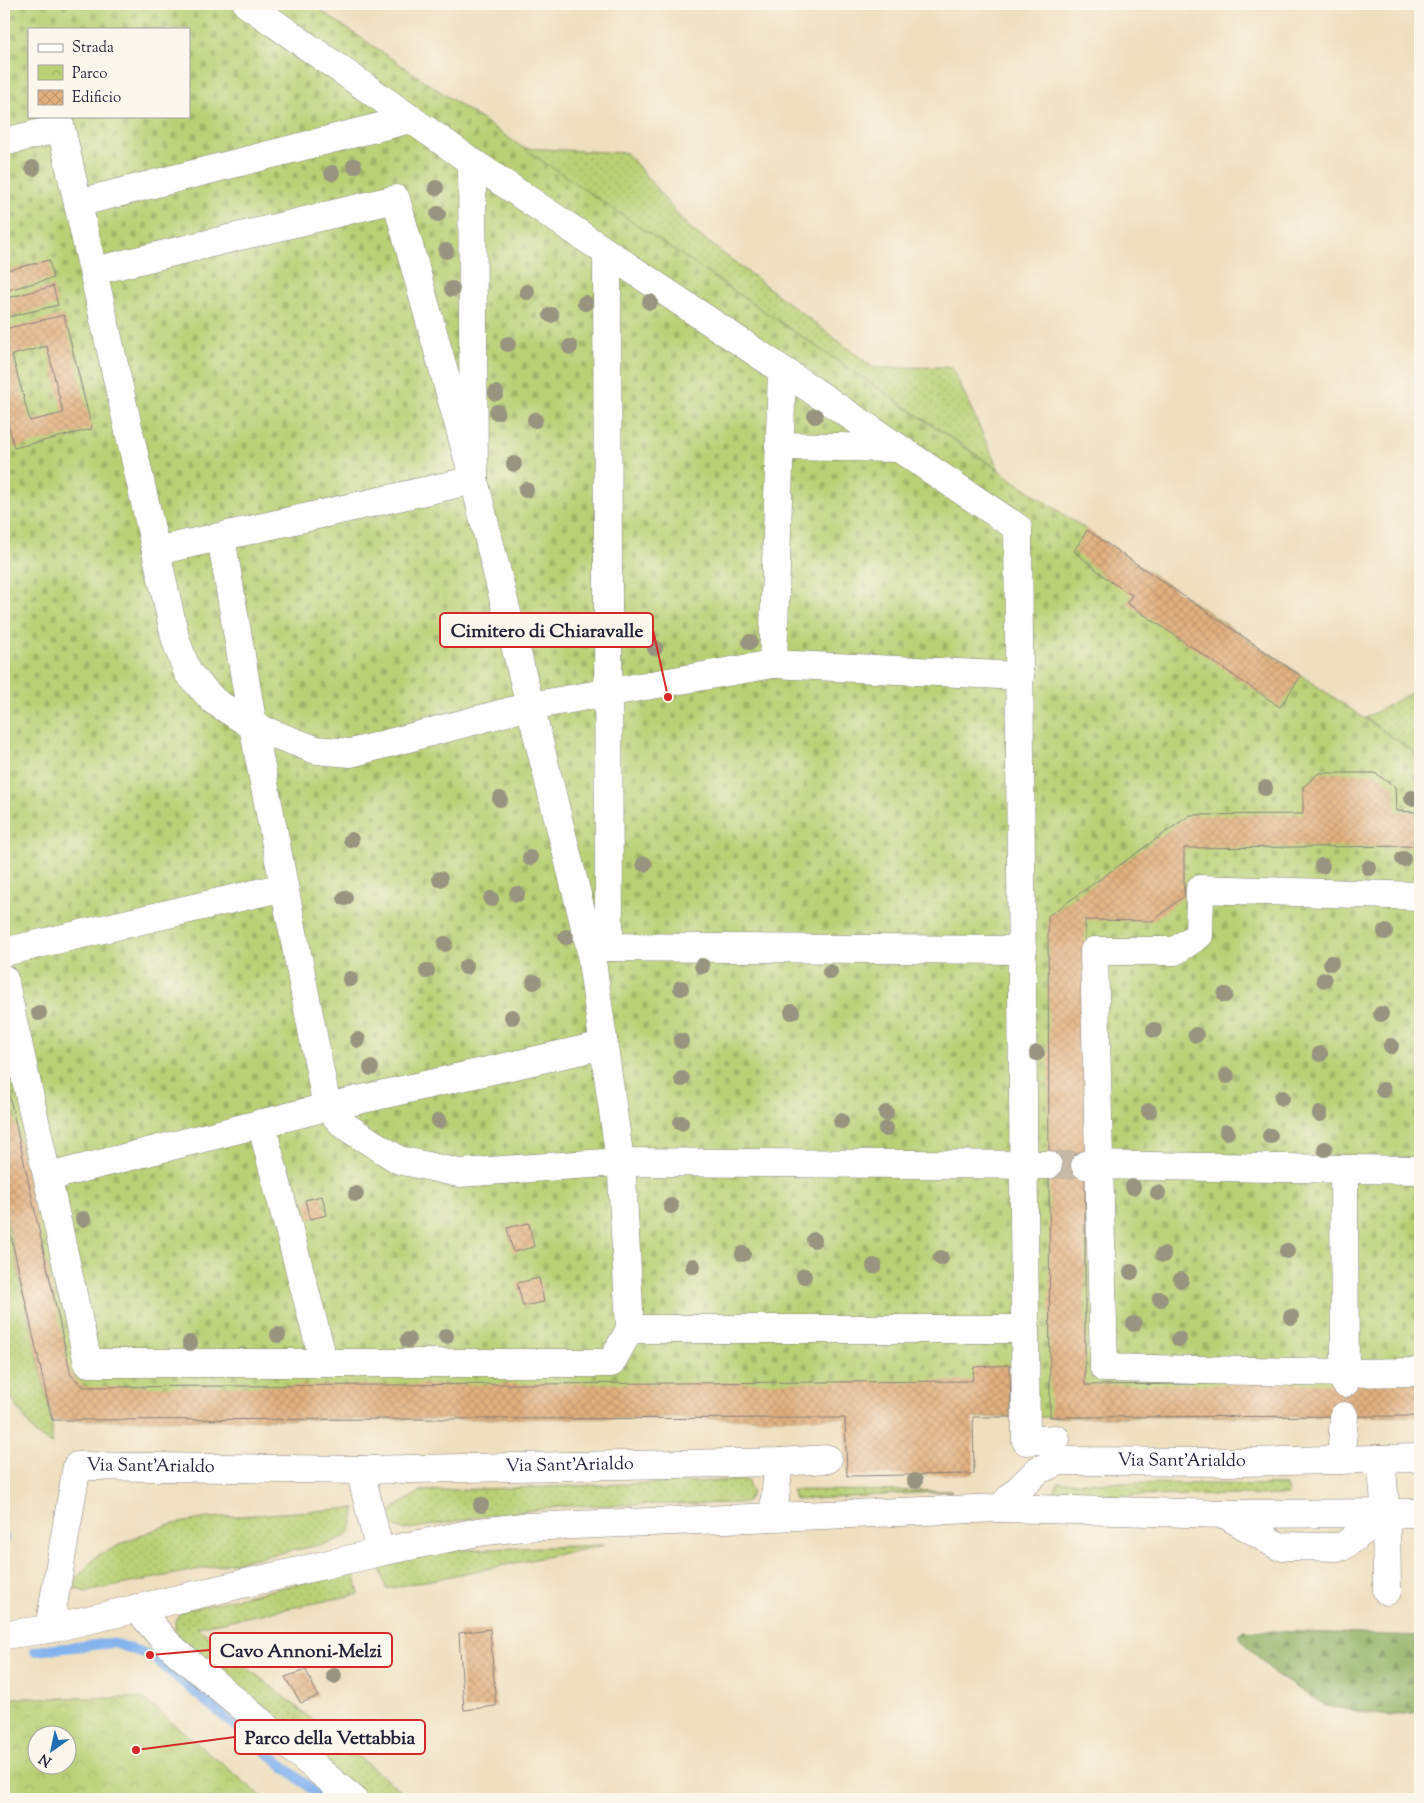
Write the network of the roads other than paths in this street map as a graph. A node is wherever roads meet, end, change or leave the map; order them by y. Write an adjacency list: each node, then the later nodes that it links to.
1 (247, 4): 2 (street)
2 (411, 119): 4 (street); 5 (street)
3 (4, 142): 5 (street)
4 (472, 162): 6 (street); 11 (street)
5 (78, 203): 7 (street)
6 (607, 253): 8 (street); 16 (street)
7 (94, 271): 11 (street); 13 (street)
8 (782, 370): 9 (street); 10 (street)
9 (779, 446): 10 (street); 14 (street)
10 (898, 448): 15 (street)
11 (474, 480): 12 (street); 17 (street)
12 (221, 537): 13 (street); 18 (street)
13 (156, 551): 18 (street)
14 (772, 664): 15 (street); 16 (street)
15 (1020, 676): 22 (street)
16 (609, 692): 17 (street); 21 (street)
17 (530, 706): 18 (street); 21 (street)
18 (253, 726): 19 (street)
19 (284, 887): 23 (street); 26 (street)
20 (1420, 896): 30 (street)
21 (600, 947): 22 (street); 25 (street)
22 (1023, 950): 29 (street)
23 (4, 952)
24 (4, 979): 33 (street)
25 (604, 1046): 26 (street); 28 (street)
26 (327, 1107): 27 (street); 28 (street)
27 (262, 1123): 33 (street); 36 (street)
28 (620, 1162): 29 (street); 34 (street)
29 (1036, 1165): 35 (street)
30 (1092, 1165): 31 (street); 38 (street)
31 (1344, 1169): 32 (street); 38 (street)
32 (1420, 1170)
33 (48, 1177): 36 (street)
34 (630, 1328): 35 (street); 36 (street)
35 (1025, 1328): 40 (street)
36 (324, 1363)
37 (1420, 1372): 38 (street)
38 (1345, 1378)
39 (1344, 1416): 44 (street)
40 (1056, 1439)
41 (1420, 1458): 43 (street, Via Sant'Arialdo)
42 (828, 1459): 45 (street, Via Sant'Arialdo)
43 (1380, 1459): 44 (street, Via Sant'Arialdo); 49 (street)
44 (1341, 1460): 47 (street, Via Sant'Arialdo)
45 (779, 1462): 46 (street, Via Sant'Arialdo); 50 (street)
46 (360, 1470): 51 (street); 54 (street, Via Sant'Arialdo)
47 (1000, 1508): 49 (street); 50 (street)
48 (1420, 1513): 49 (street)
49 (1386, 1514): 52 (street)
50 (773, 1516): 51 (street)
51 (380, 1552): 53 (street)
52 (1387, 1591)
53 (137, 1608): 54 (street); 56 (street)
54 (49, 1629): 55 (street)
55 (4, 1635)
56 (353, 1799)

